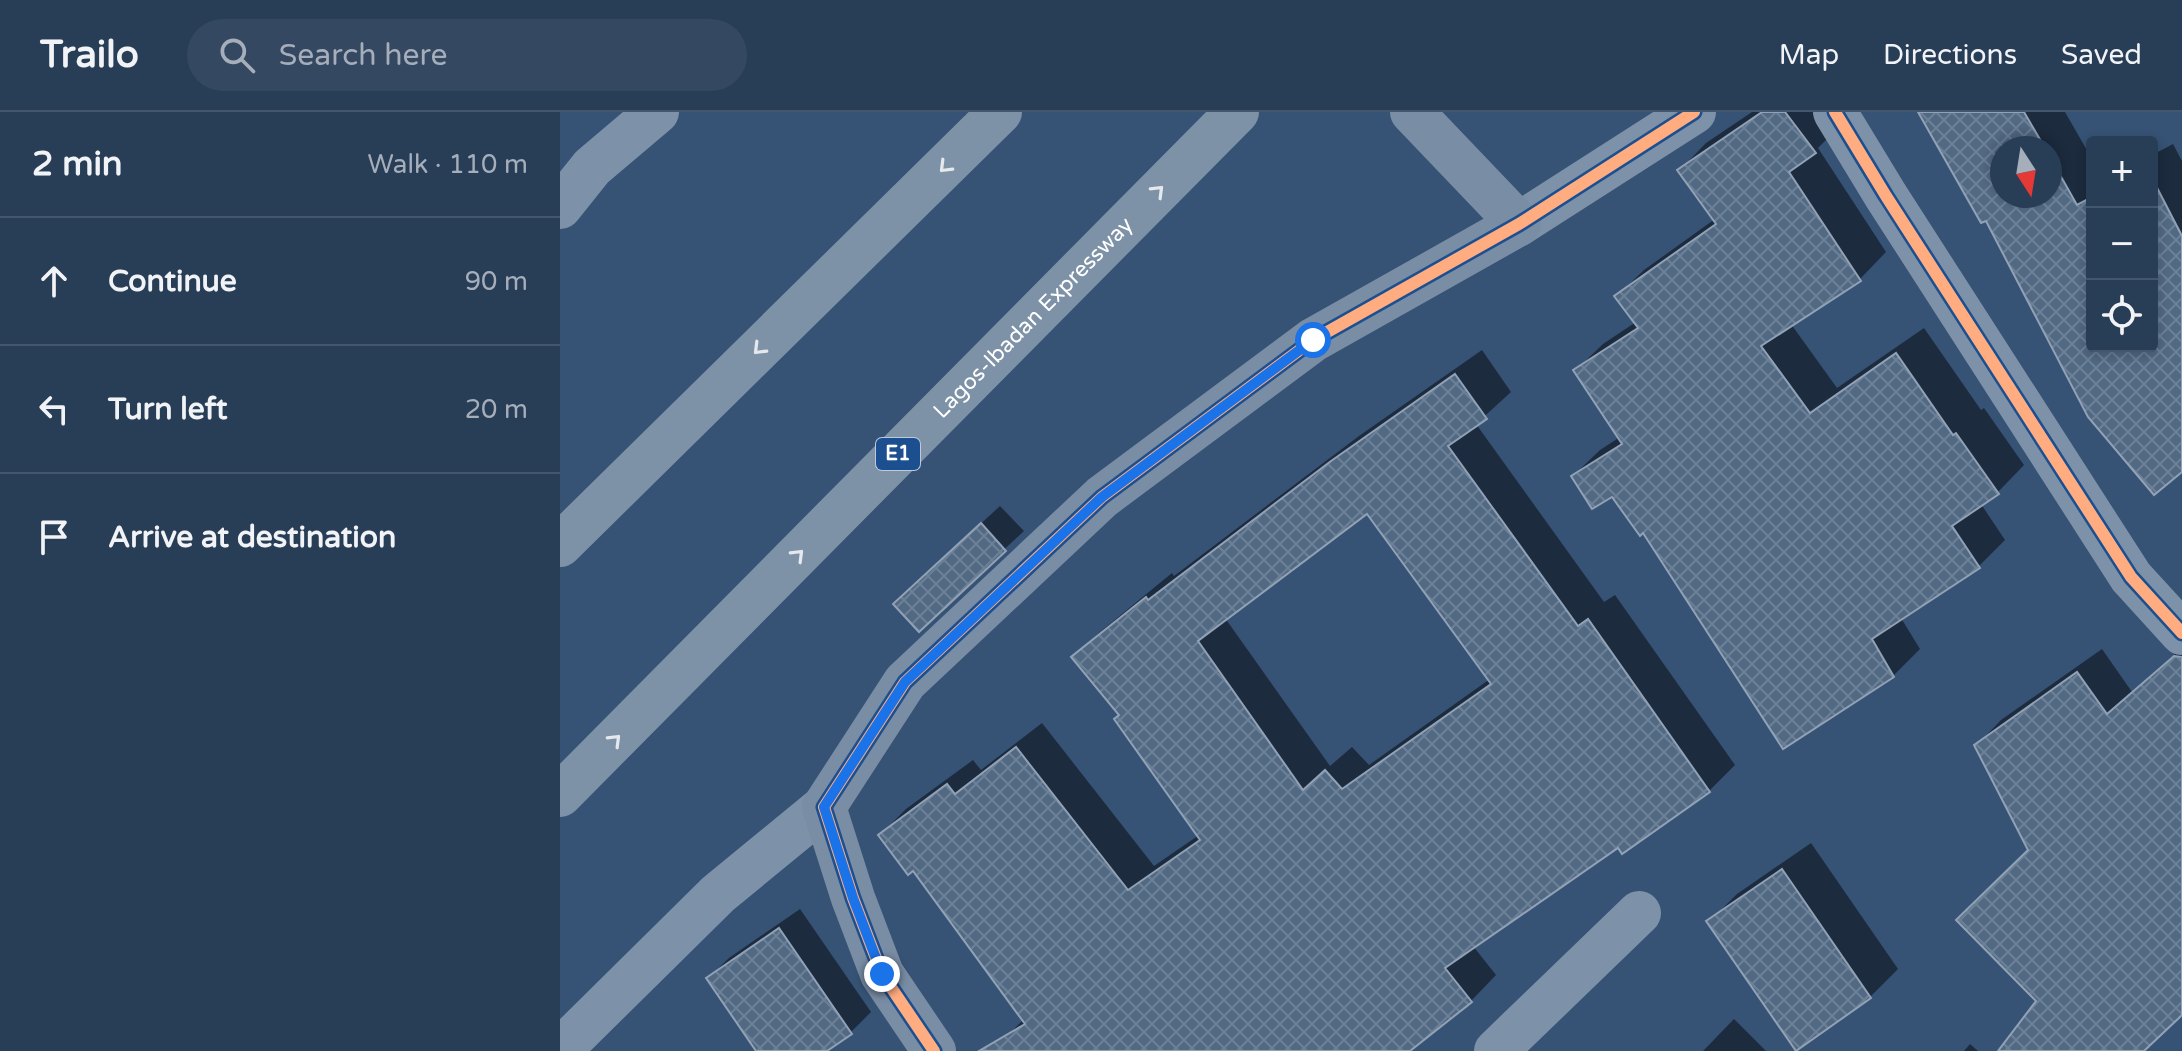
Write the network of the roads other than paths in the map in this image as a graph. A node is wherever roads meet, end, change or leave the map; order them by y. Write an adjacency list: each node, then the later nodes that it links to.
1 (657, 112): 7 (street)
2 (1000, 112): 9 (highway, one-way to 9)
3 (1237, 112): 11 (highway, Lagos-Ibadan Expressway / E1, one-way to 3)
4 (1412, 112): 8 (street)
5 (1694, 112): 8 (street)
6 (1835, 112): 10 (street)
7 (560, 207)
8 (1519, 224): 12 (street)
9 (560, 545)
10 (2182, 633)
11 (560, 795)
12 (824, 807): 14 (street); 15 (street)
13 (1639, 913): 16 (street)
14 (560, 1050)
15 (934, 1051)
16 (1496, 1051)

